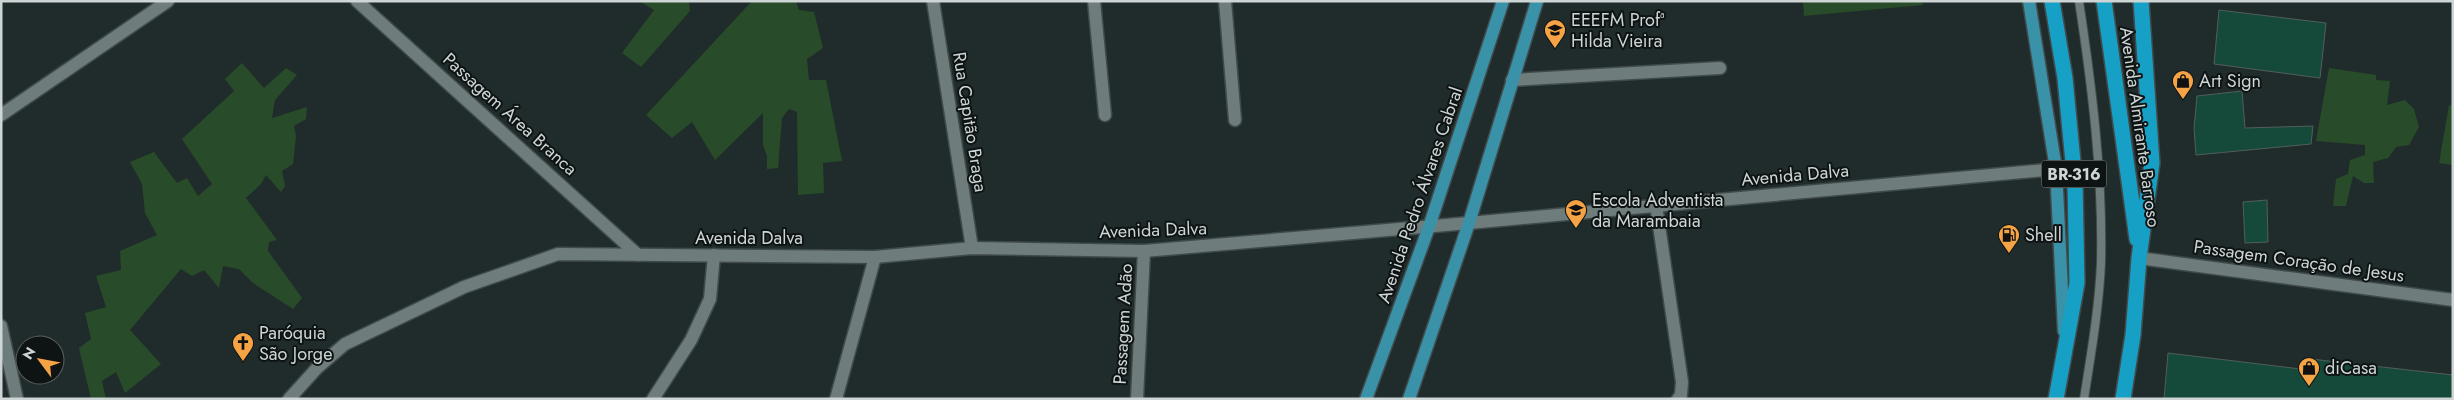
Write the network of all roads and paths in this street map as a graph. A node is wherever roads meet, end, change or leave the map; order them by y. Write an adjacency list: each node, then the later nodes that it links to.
1 (168, 1): 15 (street)
2 (357, 1): 24 (street, Passagem Área Branca)
3 (933, 1): 22 (street, Rua Capitão Braga)
4 (1094, 1): 16 (street)
5 (1225, 1): 17 (street)
6 (1503, 1): 21 (main road, Avenida Pedro Álvares Cabral)
7 (1537, 1): 14 (main road)
8 (2029, 1): 18 (main road)
9 (2052, 1): 30 (highway, BR-316)
10 (2079, 1): 40 (lane)
11 (2104, 1): 27 (highway, Avenida Almirante Barroso / BR-316)
12 (2141, 1): 27 (highway, Avenida Almirante Barroso / BR-316)
13 (1720, 68): 14 (street)
14 (1512, 80): 20 (main road)
15 (1, 115)
16 (1105, 115)
17 (1235, 120)
18 (2056, 169): 19 (street, Avenida Dalva); 30 (main road)
19 (1656, 205): 20 (street, Avenida Dalva); 38 (street)
20 (1469, 223): 21 (street, Avenida Dalva); 37 (main road)
21 (1429, 227): 23 (street, Avenida Dalva); 36 (main road, Avenida Pedro Álvares Cabral)
22 (972, 248): 23 (street, Avenida Dalva); 26 (street, Avenida Dalva)
23 (1144, 251): 35 (street, Passagem Adão)
24 (638, 255): 25 (street, Avenida Dalva); 32 (street, Avenida Dalva)
25 (714, 255): 26 (street, Avenida Dalva); 33 (street)
26 (875, 257): 34 (street)
27 (2139, 258): 28 (street, Passagem Coração de Jesus); 41 (highway, Avenida Almirante Barroso / BR-316)
28 (2453, 300)
29 (1, 326): 31 (street)
30 (2065, 347): 39 (highway, BR-316)
31 (17, 399)
32 (289, 399)
33 (653, 399)
34 (836, 399)
35 (1137, 399)
36 (1366, 399)
37 (1409, 399)
38 (1678, 399)
39 (2056, 399)
40 (2084, 399)
41 (2123, 399)

